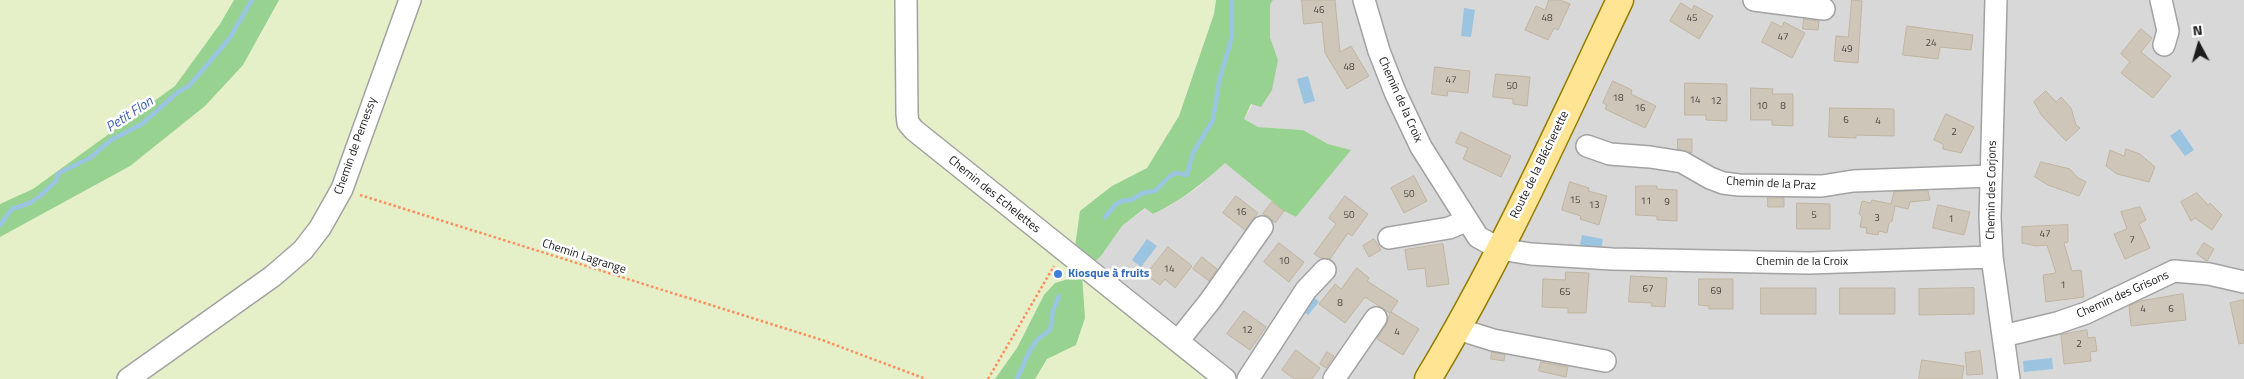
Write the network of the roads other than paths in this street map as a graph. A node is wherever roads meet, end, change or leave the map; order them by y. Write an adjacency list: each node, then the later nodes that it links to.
1 (410, 0): 24 (street, Chemin de Pernessy)
2 (906, 0): 22 (street, Chemin des Echelettes)
3 (1364, 0): 12 (street, Chemin de la Croix)
4 (1620, 0): 15 (main road, Route de la Blécherette)
5 (1754, 0): 8 (street)
6 (1996, 0): 11 (street, Chemin des Corjons)
7 (2161, 0): 9 (street)
8 (1824, 9)
9 (2164, 45)
10 (1588, 146): 11 (street, Chemin de la Praz)
11 (1991, 176): 16 (street, Chemin des Corjons)
12 (1466, 220): 14 (street); 15 (street, Chemin de la Croix)
13 (1262, 227): 22 (street)
14 (1389, 238)
15 (1500, 249): 16 (street, Chemin de la Croix); 20 (main road, Route de la Blécherette)
16 (1992, 257): 21 (street, Chemin des Corjons)
17 (1325, 270): 26 (street)
18 (2244, 282): 21 (street, Chemin des Grisons)
19 (1376, 318): 27 (street)
20 (1458, 329): 23 (street); 28 (main road, Route de la Blécherette)
21 (2003, 336): 29 (street, Chemin des Corjons)
22 (1178, 341): 25 (street, Chemin des Echelettes)
23 (1605, 361)
24 (128, 379)
25 (1225, 379)
26 (1248, 379)
27 (1334, 379)
28 (1428, 379)
29 (2009, 379)

